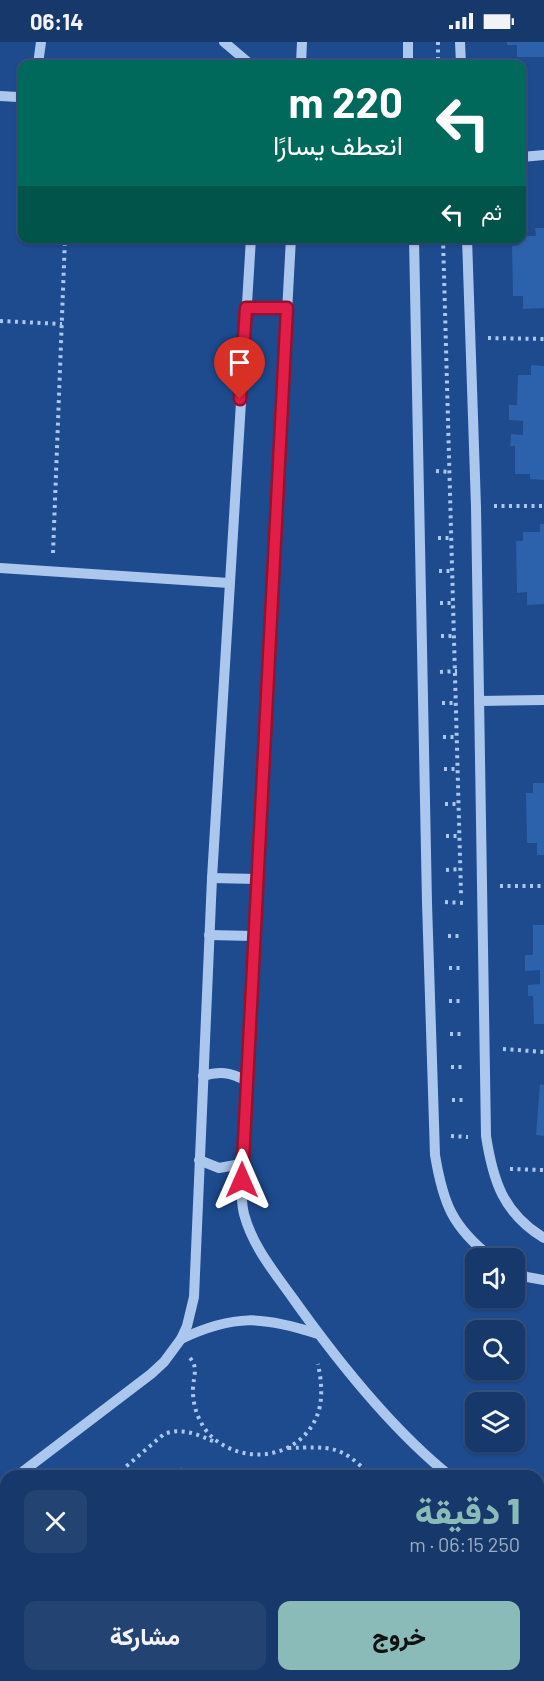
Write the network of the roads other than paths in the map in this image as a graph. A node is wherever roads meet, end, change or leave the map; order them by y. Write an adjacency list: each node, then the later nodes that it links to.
1 (41, 42): 6 (street)
2 (224, 42): 7 (street)
3 (302, 42): 8 (street)
4 (408, 42): 9 (street)
5 (460, 42): 10 (street)
6 (39, 60)
7 (245, 60)
8 (301, 60)
9 (408, 60)
10 (461, 60)
11 (0, 96): 12 (street)
12 (18, 97)
13 (544, 155): 14 (street)
14 (526, 157)
15 (251, 243): 19 (street)
16 (291, 243): 20 (street)
17 (414, 243): 34 (street)
18 (467, 243): 24 (street)
19 (246, 308): 20 (street); 22 (street)
20 (287, 308): 26 (street)
21 (0, 568): 22 (street)
22 (228, 583): 25 (street)
23 (544, 700): 24 (street)
24 (479, 701): 33 (street)
25 (212, 878): 26 (street); 27 (street)
26 (257, 879): 28 (street)
27 (209, 935): 28 (street); 29 (street)
28 (254, 936): 30 (street)
29 (203, 1076): 30 (street); 31 (street)
30 (246, 1080): 32 (street)
31 (199, 1160): 32 (street); 38 (street)
32 (241, 1164): 37 (street)
33 (544, 1238)
34 (479, 1248)
35 (525, 1276): 36 (street)
36 (544, 1280)
37 (318, 1334): 38 (street); 40 (street)
38 (181, 1339): 39 (street)
39 (25, 1470)
40 (444, 1470)

